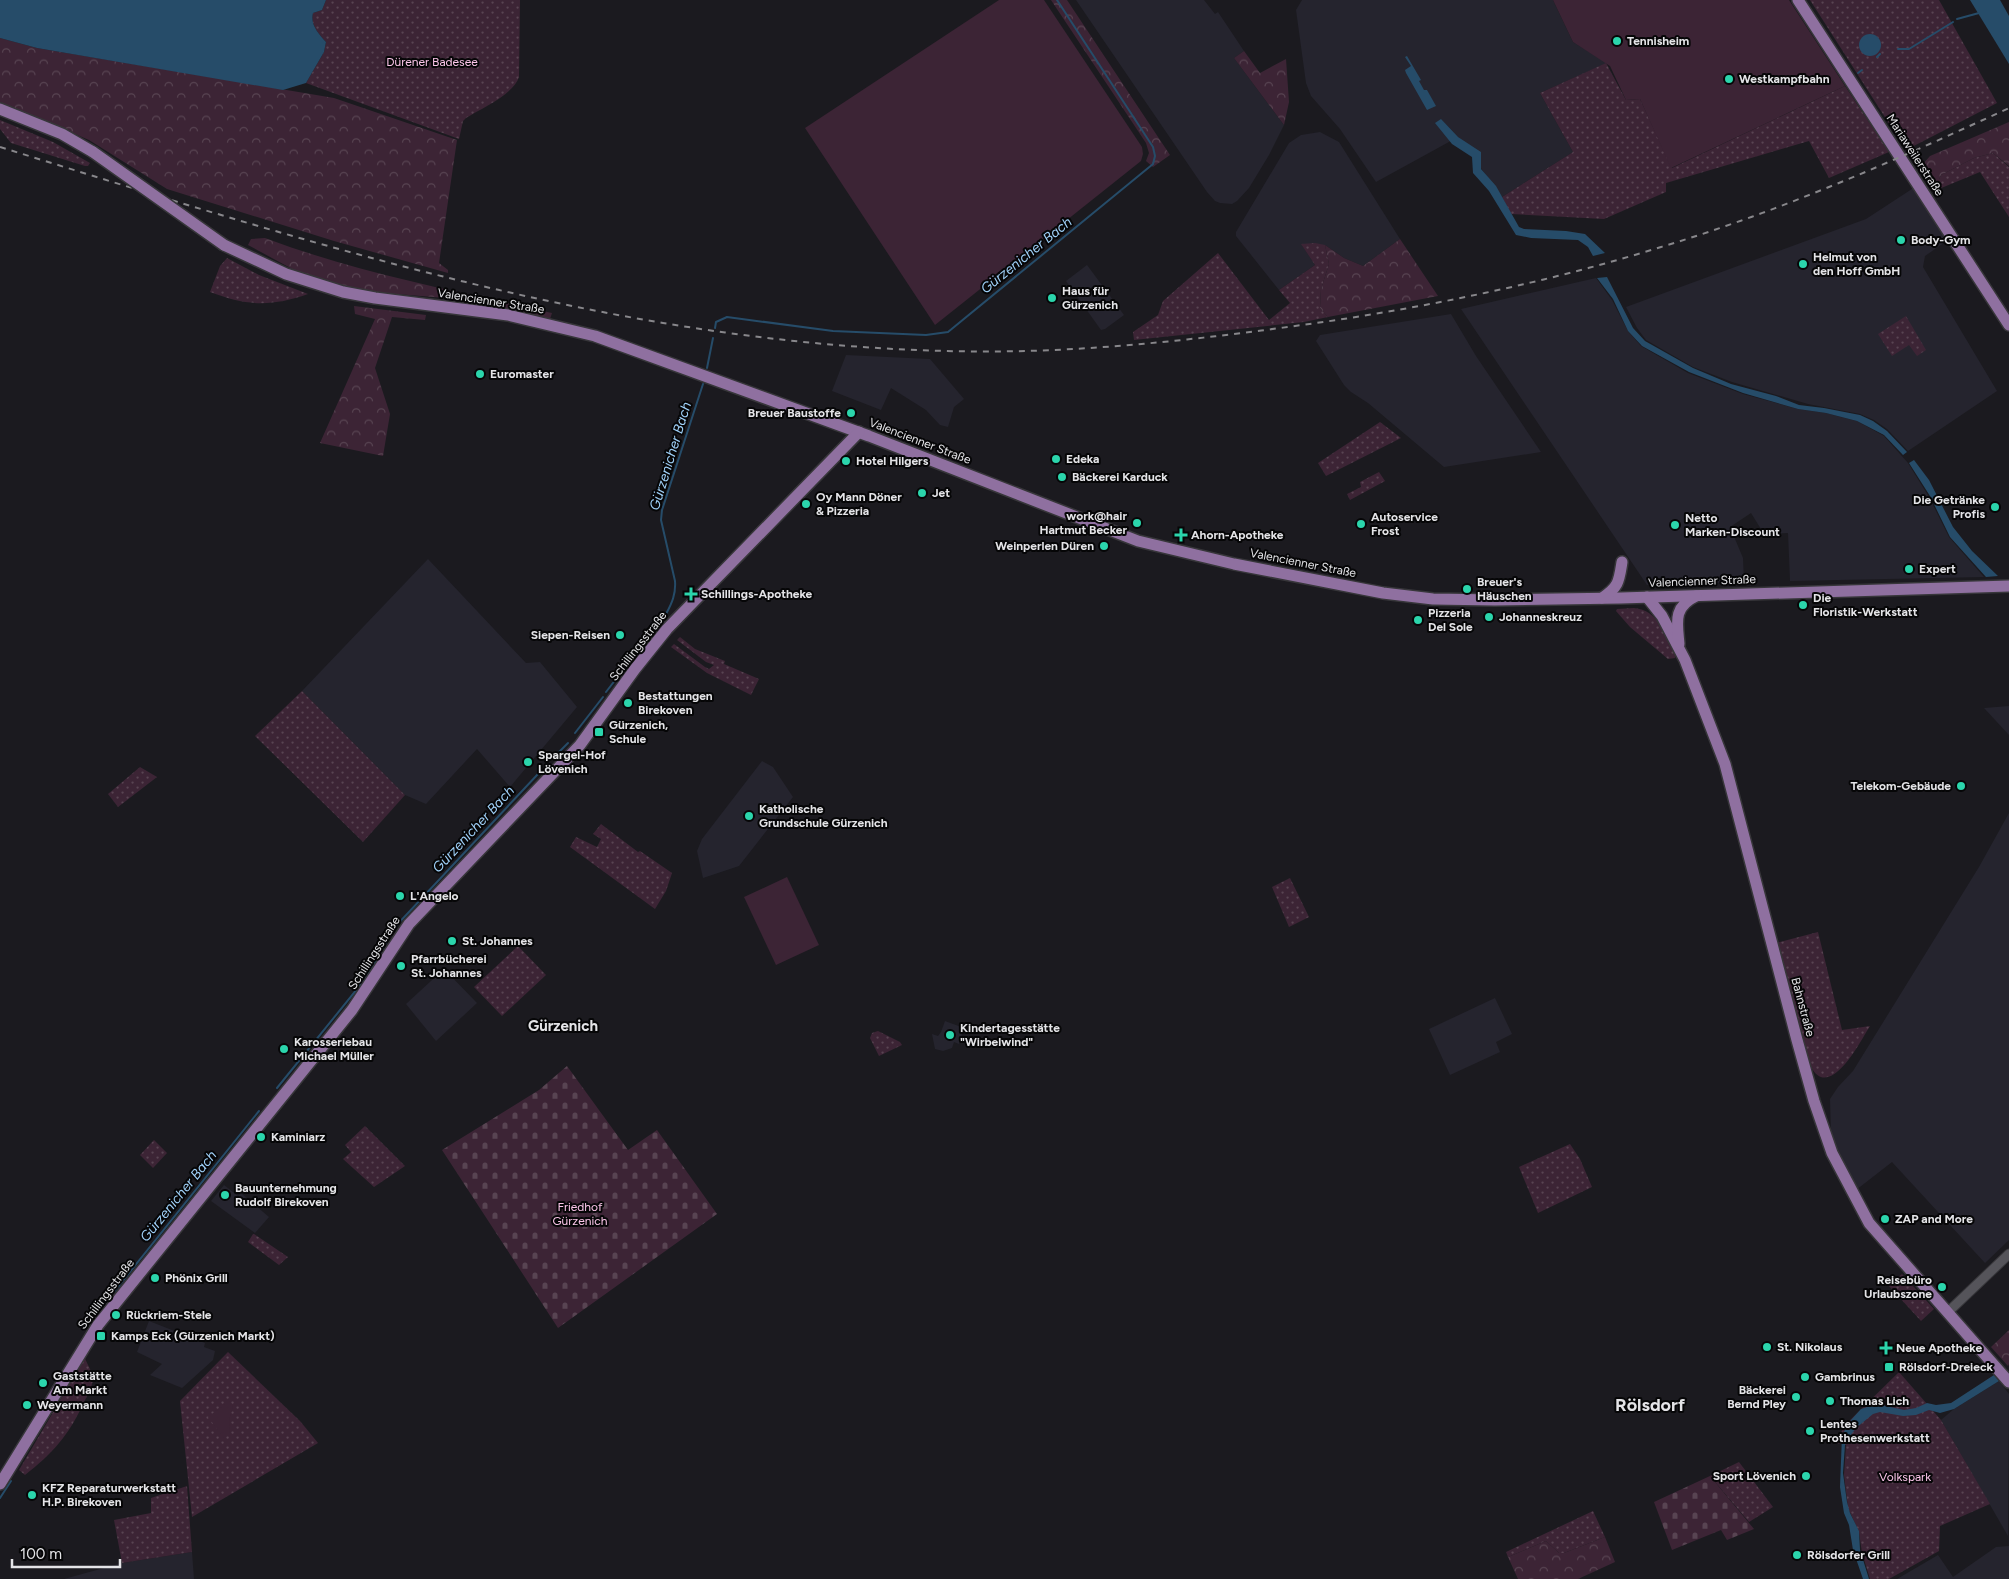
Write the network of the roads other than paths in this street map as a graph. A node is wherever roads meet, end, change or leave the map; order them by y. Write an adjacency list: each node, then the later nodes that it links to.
1 (1798, 0): 3 (main road, Mariaweilerstraße)
2 (0, 109): 4 (main road, Valencienner Straße, bridge)
3 (2009, 325)
4 (859, 432): 9 (main road, Valencienner Straße); 14 (main road, Schillingsstraße)
5 (1622, 562): 9 (main road)
6 (2009, 586): 7 (main road, Valencienner Straße)
7 (1697, 595): 8 (main road, Valencienner Straße); 10 (main road)
8 (1648, 597): 9 (main road, Valencienner Straße); 10 (main road, Bahnstraße)
9 (1601, 599)
10 (1680, 649): 12 (main road, Bahnstraße)
11 (2009, 1254): 12 (street)
12 (1948, 1312): 13 (main road, Bahnstraße)
13 (2009, 1382)
14 (0, 1484)

